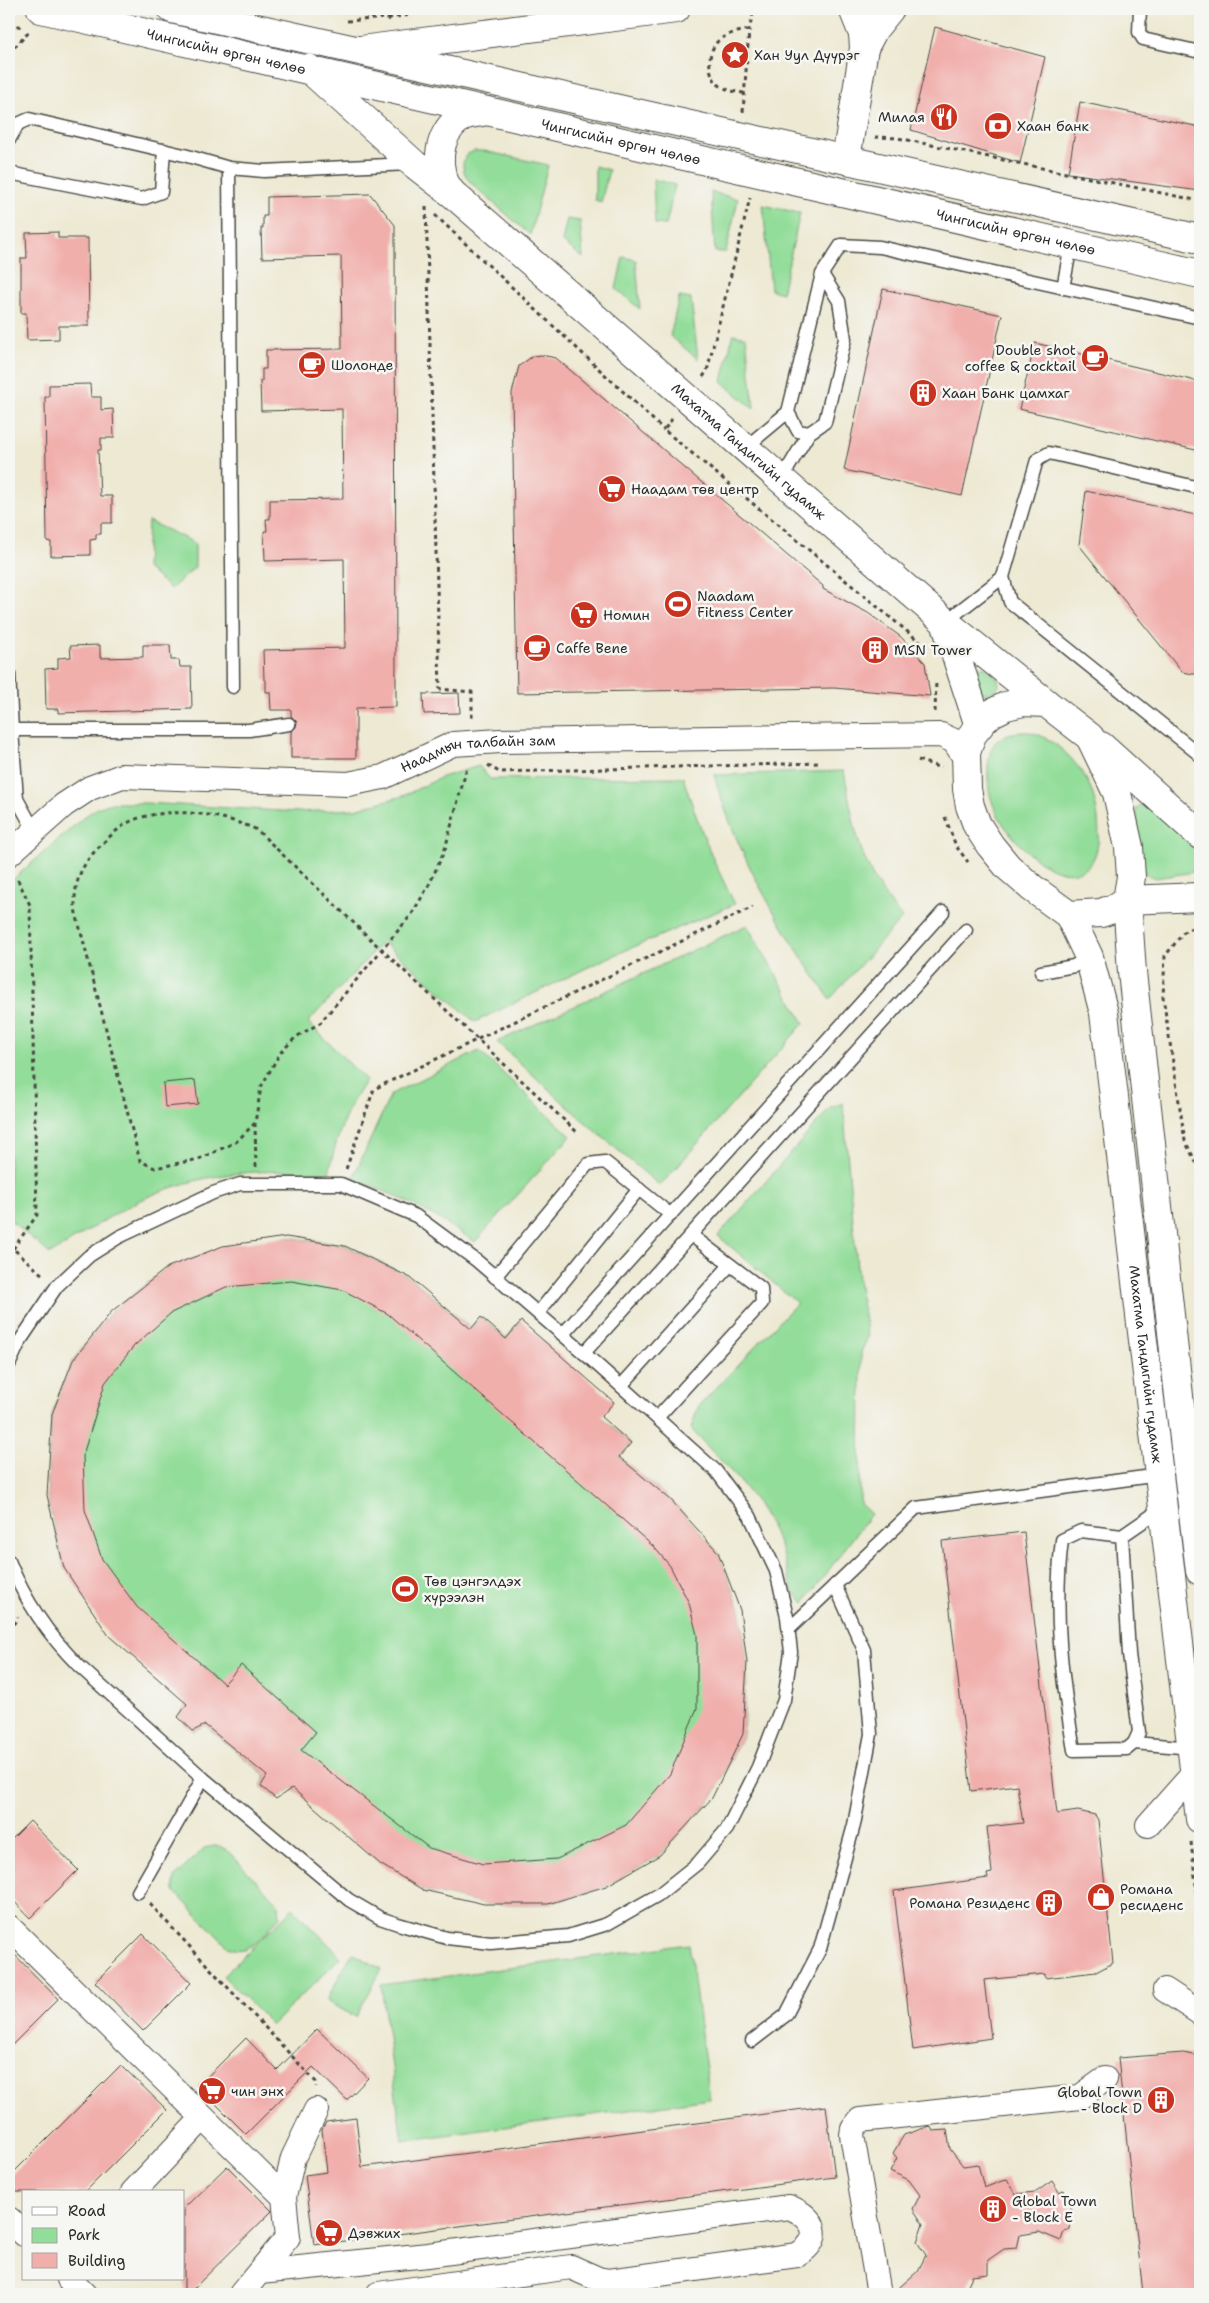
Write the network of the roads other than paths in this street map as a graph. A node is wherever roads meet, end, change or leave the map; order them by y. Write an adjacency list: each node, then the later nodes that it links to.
1 (172, 9): 8 (main road, Чингисийн өргөн чөлөө)
2 (676, 9): 8 (main road)
3 (853, 9): 7 (main road)
4 (890, 9): 7 (main road)
5 (1140, 9): 9 (lane)
6 (37, 19): 10 (main road, Чингисийн өргөн чөлөө)
7 (864, 48): 13 (main road)
8 (362, 50): 13 (main road, Чингисийн өргөн чөлөө)
9 (1200, 52)
10 (308, 68): 11 (main road, Чингисийн өргөн чөлөө); 15 (main road, Махатма Гандигийн гудамж)
11 (486, 111): 18 (main road); 20 (main road, Чингисийн өргөн чөлөө)
12 (9, 140): 14 (lane)
13 (848, 148): 19 (main road, Чингисийн өргөн чөлөө)
14 (164, 150): 16 (lane); 17 (lane)
15 (414, 164): 16 (lane); 18 (main road, Махатма Гандигийн гудамж)
16 (229, 168): 33 (lane)
17 (9, 173)
18 (454, 195): 27 (main road, Махатма Гандигийн гудамж)
19 (1200, 239)
20 (1071, 245): 22 (main road, Чингисийн өргөн чөлөө); 23 (lane)
21 (822, 274): 23 (lane); 25 (lane); 26 (lane)
22 (1200, 274)
23 (1063, 288): 24 (lane)
24 (1200, 318)
25 (788, 412): 26 (lane); 27 (lane)
26 (809, 433): 28 (lane)
27 (745, 448): 28 (main road, Махатма Гандигийн гудамж)
28 (782, 480): 31 (main road, Махатма Гандигийн гудамж)
29 (1200, 488): 30 (lane)
30 (1003, 577): 31 (lane); 39 (lane)
31 (945, 622): 34 (main road, Махатма Гандигийн гудамж); 36 (main road)
32 (9, 673): 37 (lane)
33 (233, 687)
34 (1046, 703): 36 (main road); 38 (main road, Махатма Гандигийн гудамж)
35 (289, 724): 37 (lane)
36 (978, 726): 40 (main road)
37 (12, 730): 41 (lane)
38 (1090, 736): 42 (main road, Махатма Гандигийн гудамж); 45 (main road, Махатма Гандигийн гудамж)
39 (1200, 755)
40 (954, 764): 41 (street, Наадмын талбайн зам); 47 (main road)
41 (34, 830): 43 (street, Наадмын талбайн зам)
42 (1200, 835)
43 (11, 862)
44 (1200, 897): 45 (main road)
45 (1127, 900): 47 (main road); 62 (main road, Махатма Гандигийн гудамж)
46 (943, 912): 52 (lane)
47 (1068, 915): 49 (main road, Махатма Гандигийн гудамж)
48 (966, 930): 53 (lane)
49 (1090, 957): 50 (lane); 63 (main road, Махатма Гандигийн гудамж)
50 (1041, 972)
51 (639, 1189): 52 (lane); 55 (lane); 56 (lane)
52 (671, 1215): 57 (lane)
53 (691, 1235): 54 (lane); 58 (lane)
54 (730, 1265): 60 (lane); 61 (lane)
55 (496, 1277): 56 (lane); 59 (lane)
56 (538, 1313): 57 (lane)
57 (563, 1334): 58 (lane)
58 (584, 1353): 60 (lane)
59 (9, 1364)
60 (622, 1386): 61 (lane)
61 (657, 1418): 68 (lane)
62 (1194, 1471): 66 (main road, Махатма Гандигийн гудамж)
63 (1161, 1488): 64 (lane); 67 (lane); 70 (main road, Махатма Гандигийн гудамж)
64 (1122, 1536): 69 (lane); 69 (lane)
65 (9, 1561): 71 (lane)
66 (1200, 1571)
67 (835, 1585): 68 (lane); 78 (lane)
68 (789, 1630): 71 (lane)
69 (1134, 1742): 70 (lane)
70 (1193, 1760): 72 (street); 73 (main road, Махатма Гандигийн гудамж)
71 (203, 1778): 74 (lane)
72 (1148, 1825)
73 (1195, 1826)
74 (138, 1892)
75 (9, 1927): 81 (street)
76 (1165, 1990): 77 (street)
77 (1200, 2013)
78 (752, 2041)
79 (1105, 2079): 95 (street)
80 (316, 2110): 83 (street)
81 (203, 2118): 82 (street); 83 (street)
82 (134, 2190)
83 (284, 2198): 89 (street)
84 (9, 2219): 85 (street)
85 (22, 2232)
86 (568, 2237): 87 (street); 88 (street); 88 (street)
87 (428, 2255): 89 (street); 91 (street)
88 (571, 2267): 91 (street)
89 (260, 2272): 93 (street)
90 (70, 2280): 92 (street)
91 (432, 2287): 94 (street)
92 (84, 2294)
93 (241, 2294)
94 (378, 2294)
95 (879, 2294)

